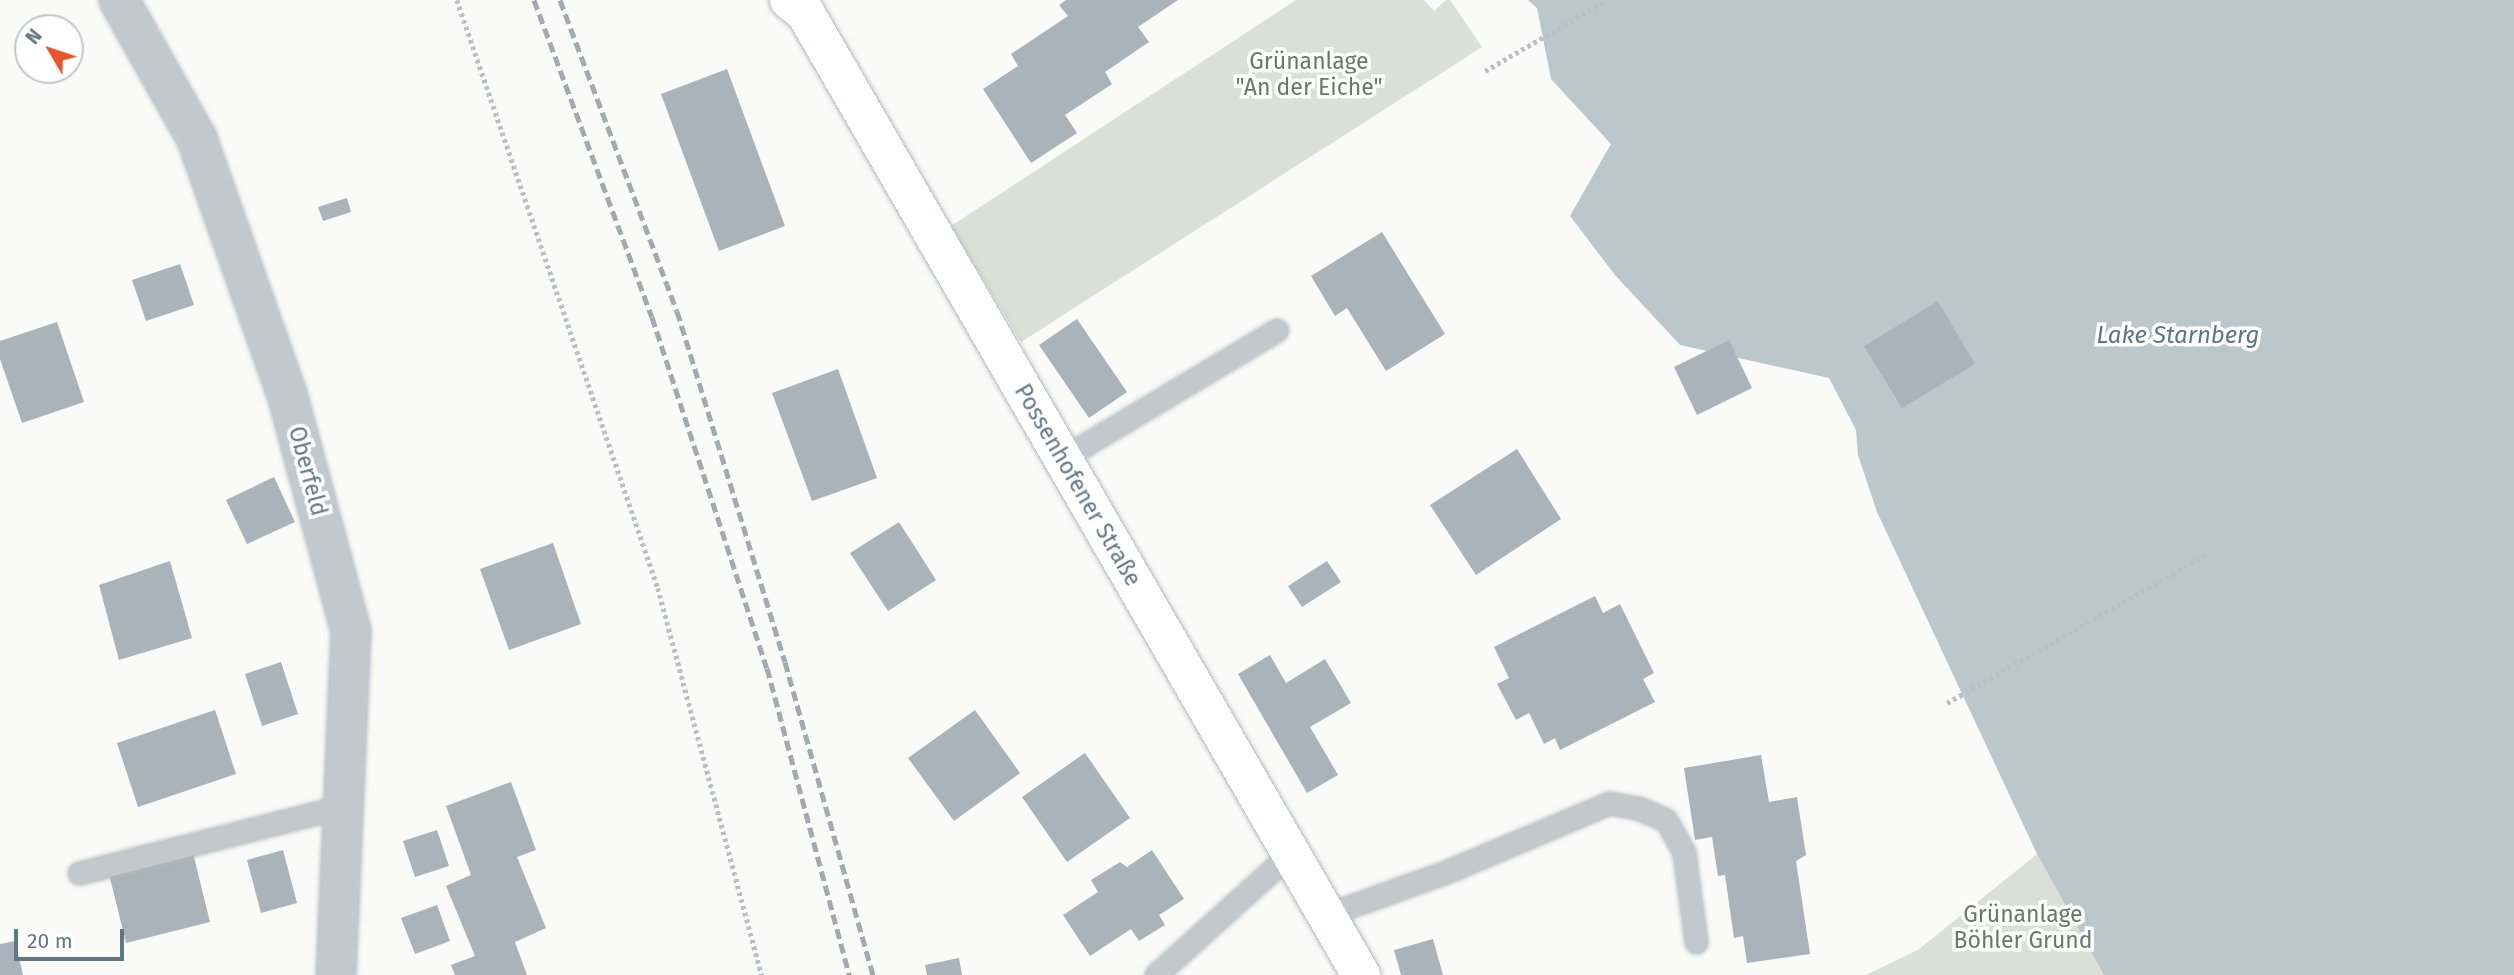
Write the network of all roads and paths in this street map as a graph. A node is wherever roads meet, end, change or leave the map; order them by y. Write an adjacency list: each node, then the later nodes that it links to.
1 (119, 0): 10 (street, Oberfeld)
2 (457, 0): 16 (path)
3 (789, 0): 7 (main road, Possenhofener Straße)
4 (1607, 0): 5 (path)
5 (1485, 71)
6 (1277, 330): 7 (lane)
7 (1063, 458): 11 (main road, Possenhofener Straße)
8 (2209, 553): 9 (path)
9 (1947, 703)
10 (343, 806): 12 (lane); 15 (street, Oberfeld)
11 (1291, 853): 13 (main road, Possenhofener Straße); 17 (lane)
12 (79, 873)
13 (1326, 915): 14 (lane); 18 (main road, Possenhofener Straße)
14 (1696, 942)
15 (336, 975)
16 (762, 975)
17 (1156, 975)
18 (1361, 975)

